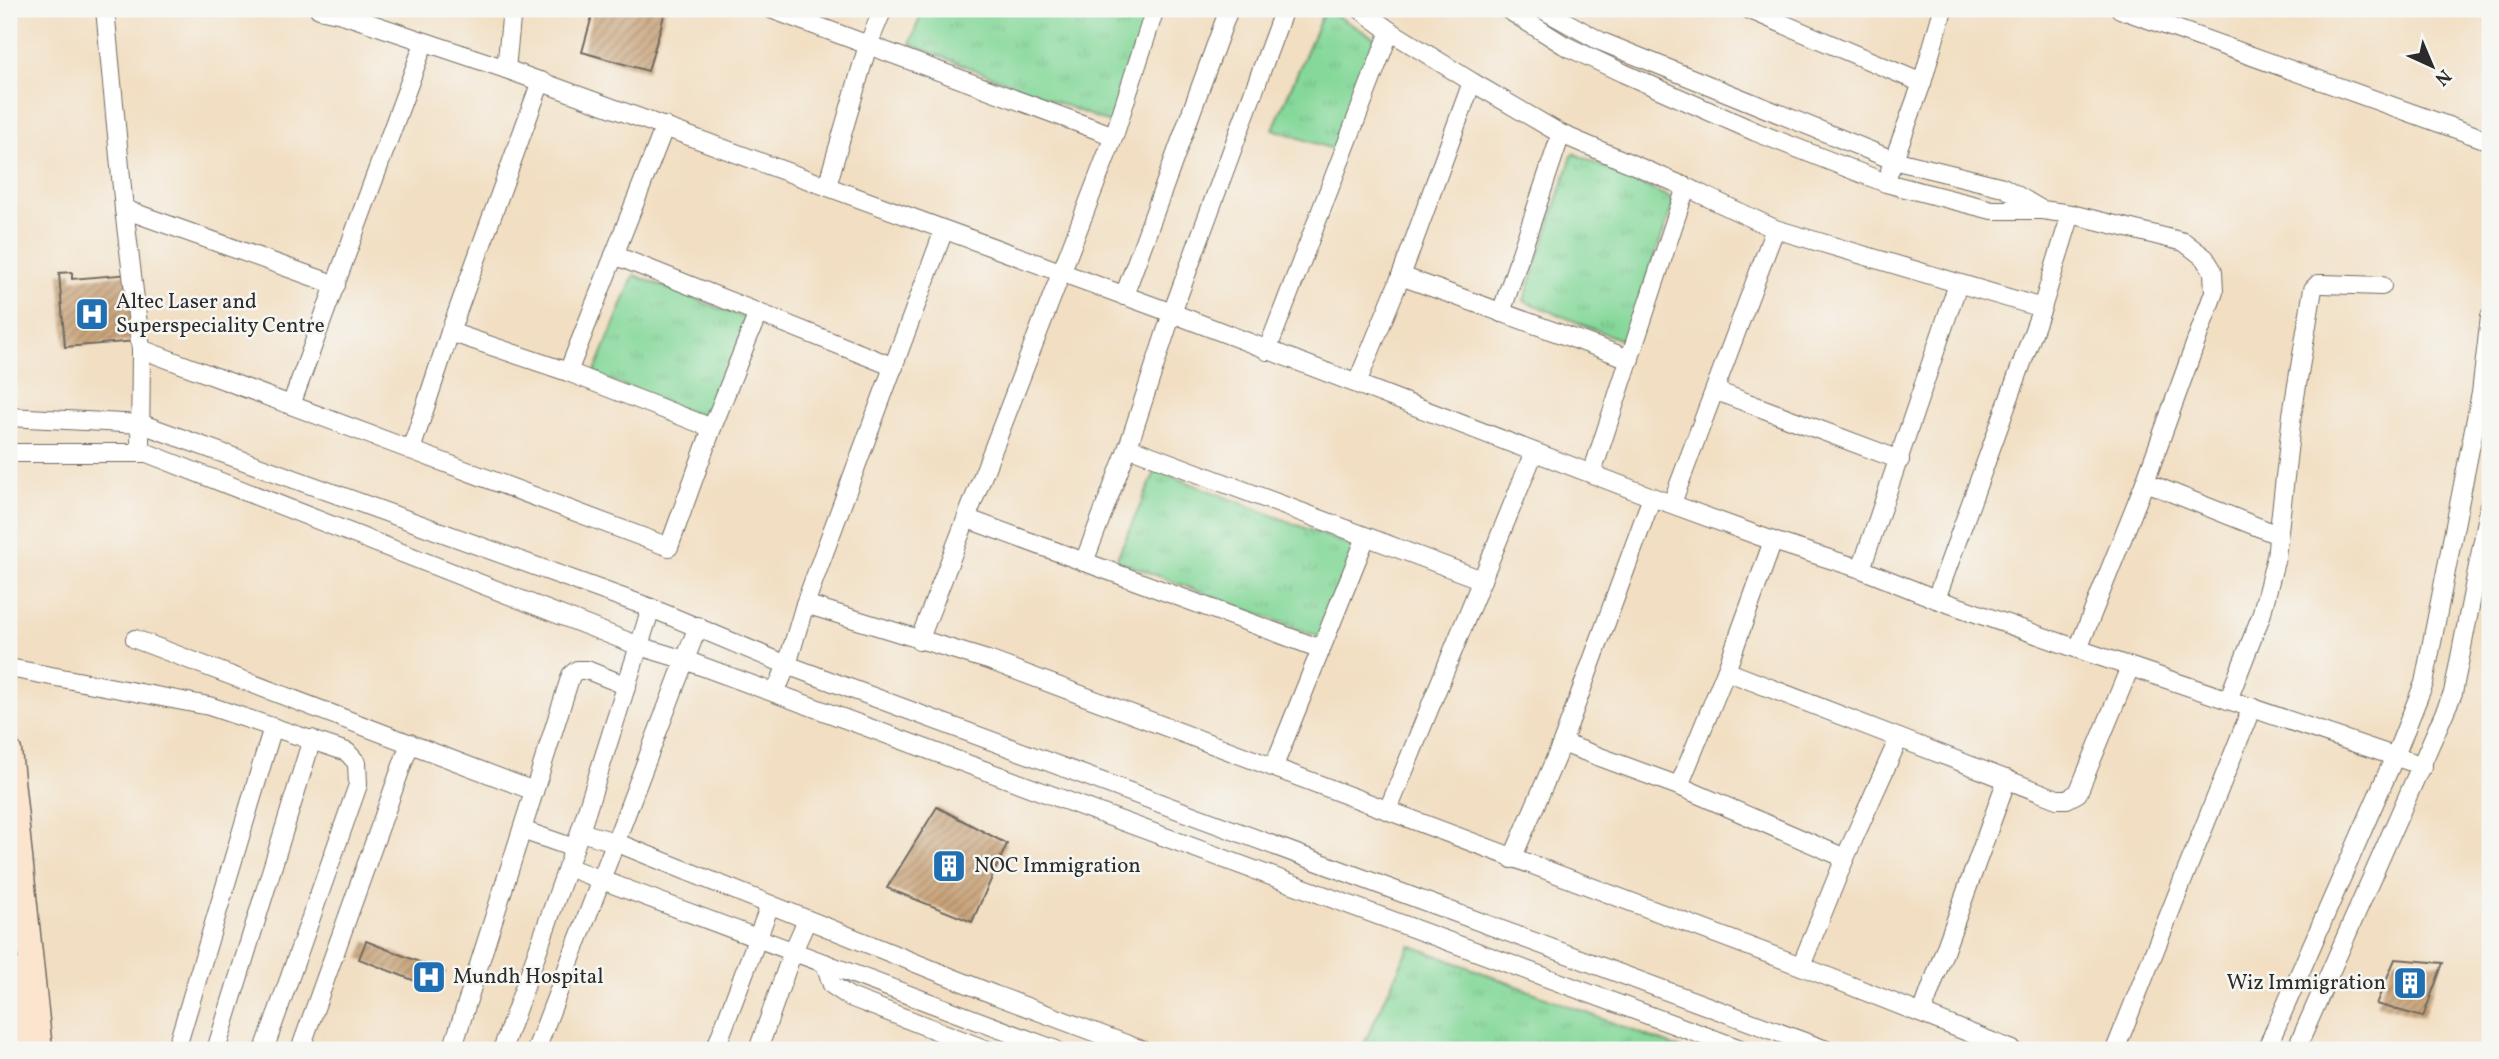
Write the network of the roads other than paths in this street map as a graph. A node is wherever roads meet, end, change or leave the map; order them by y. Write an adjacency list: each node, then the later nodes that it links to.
1 (105, 9): 31 (street)
2 (319, 9): 15 (street)
3 (512, 9): 19 (street)
4 (771, 9): 18 (street)
5 (883, 9): 18 (street)
6 (1155, 9): 25 (street)
7 (1229, 9): 42 (street)
8 (1284, 9): 45 (street)
9 (1360, 9): 16 (street)
10 (1507, 9): 28 (street)
11 (1542, 9): 27 (street)
12 (1748, 9): 22 (street)
13 (1942, 9): 22 (street)
14 (2120, 9): 26 (street)
15 (342, 11): 17 (street)
16 (1390, 31): 21 (street); 50 (street)
17 (424, 43): 19 (street); 40 (street)
18 (868, 45): 25 (street); 29 (street)
19 (506, 69): 20 (street)
20 (541, 81): 23 (street); 48 (street)
21 (1472, 82): 24 (street); 38 (street)
22 (1922, 83): 27 (street)
23 (665, 125): 29 (street); 36 (street)
24 (1561, 134): 30 (street); 46 (street)
25 (1114, 136): 37 (street)
26 (2490, 141)
27 (1893, 160): 28 (street); 32 (street)
28 (1886, 183): 32 (street)
29 (827, 186): 35 (street)
30 (1686, 187): 34 (street); 51 (street)
31 (124, 209): 40 (street); 49 (street)
32 (2042, 210): 33 (street)
33 (2071, 215): 43 (street); 68 (street)
34 (1775, 229): 39 (street); 55 (street)
35 (944, 230): 37 (street); 52 (street)
36 (614, 255): 44 (street); 53 (street)
37 (1060, 273): 42 (street); 72 (street)
38 (1401, 276): 46 (street); 54 (street)
39 (1958, 284): 43 (street); 66 (street)
40 (336, 285): 57 (street)
41 (2382, 286): 73 (street)
42 (1124, 296): 45 (street)
43 (2042, 308): 79 (street)
44 (758, 313): 52 (street); 60 (street)
45 (1172, 313): 50 (street); 61 (street)
46 (1501, 313): 51 (street)
47 (2490, 317): 56 (street)
48 (450, 332): 53 (street); 62 (street)
49 (141, 349): 57 (street); 59 (street)
50 (1267, 351): 54 (street)
51 (1630, 359): 67 (street)
52 (894, 367): 80 (street)
53 (568, 372): 60 (street)
54 (1357, 383): 63 (street)
55 (1716, 391): 66 (street); 70 (street)
56 (2486, 394): 103 (street)
57 (291, 405): 62 (street)
58 (9, 417): 59 (street)
59 (142, 424): 65 (street); 81 (street)
60 (712, 428): 62 (street)
61 (1128, 447): 74 (street); 76 (street)
62 (411, 450)
63 (1534, 452): 67 (street); 78 (street)
64 (9, 453): 65 (street)
65 (141, 453): 85 (street)
66 (1899, 460): 77 (street)
67 (1592, 473): 69 (street)
68 (2145, 482): 73 (street); 87 (street)
69 (1652, 497): 70 (street); 101 (street)
70 (1672, 503): 75 (street)
71 (2490, 505): 104 (street)
72 (968, 519): 76 (street); 84 (street)
73 (2278, 535): 95 (street)
74 (1366, 537): 78 (street); 86 (street)
75 (1773, 541): 77 (street); 92 (street)
76 (1084, 562): 86 (street)
77 (1861, 569): 79 (street)
78 (1482, 580): 109 (street)
79 (1936, 599): 87 (street)
80 (805, 604): 84 (street); 89 (street)
81 (651, 608): 82 (street); 85 (street)
82 (698, 626): 88 (street); 89 (street)
83 (135, 639): 100 (street)
84 (919, 640): 105 (street)
85 (639, 646): 88 (street); 93 (street)
86 (1321, 649): 105 (street)
87 (2078, 649): 90 (street)
88 (685, 660): 94 (street); 112 (street)
89 (787, 665): 94 (street); 124 (street)
90 (2130, 667): 95 (street); 106 (street)
91 (9, 668): 97 (street)
92 (1726, 671): 98 (street); 107 (street)
93 (627, 685): 108 (street); 111 (street)
94 (775, 693): 127 (street)
95 (2228, 700): 96 (street)
96 (2252, 707): 103 (street); 146 (street)
97 (273, 727): 99 (street); 130 (street)
98 (1899, 738): 106 (street); 113 (street)
99 (313, 739): 131 (street); 132 (street)
100 (410, 743): 108 (street); 133 (street)
101 (1562, 743): 107 (street); 114 (street)
102 (9, 751): 129 (street)
103 (2395, 756): 104 (street); 147 (street)
104 (2423, 765): 148 (street)
105 (1274, 766): 109 (street)
106 (2007, 779): 125 (street)
107 (1679, 786): 113 (street)
108 (534, 790): 110 (street)
109 (1388, 810): 114 (street)
110 (522, 830): 111 (street); 134 (street)
111 (577, 840): 112 (street); 115 (street)
112 (615, 842): 116 (street); 117 (street)
113 (1845, 858): 122 (street)
114 (1513, 859): 122 (street)
115 (567, 867): 116 (street); 135 (street)
116 (602, 879): 119 (street); 136 (street)
117 (770, 905): 118 (street); 119 (street)
118 (807, 920): 120 (street); 141 (street)
119 (756, 937): 120 (street); 137 (street)
120 (793, 951): 121 (street); 138 (street)
121 (825, 963): 139 (street); 140 (street)
122 (1801, 966): 125 (street)
123 (9, 967): 128 (street)
124 (1724, 1011): 126 (street); 127 (street)
125 (1922, 1013): 145 (street)
126 (1758, 1025): 143 (street); 144 (street)
127 (1711, 1045): 142 (street)
128 (17, 1050)
129 (40, 1050)
130 (176, 1050)
131 (216, 1050)
132 (264, 1050)
133 (300, 1050)
134 (452, 1050)
135 (502, 1050)
136 (536, 1050)
137 (715, 1050)
138 (758, 1050)
139 (988, 1050)
140 (1056, 1050)
141 (1142, 1050)
142 (1743, 1050)
143 (1748, 1050)
144 (1826, 1050)
145 (2013, 1050)
146 (2115, 1050)
147 (2266, 1050)
148 (2296, 1050)

